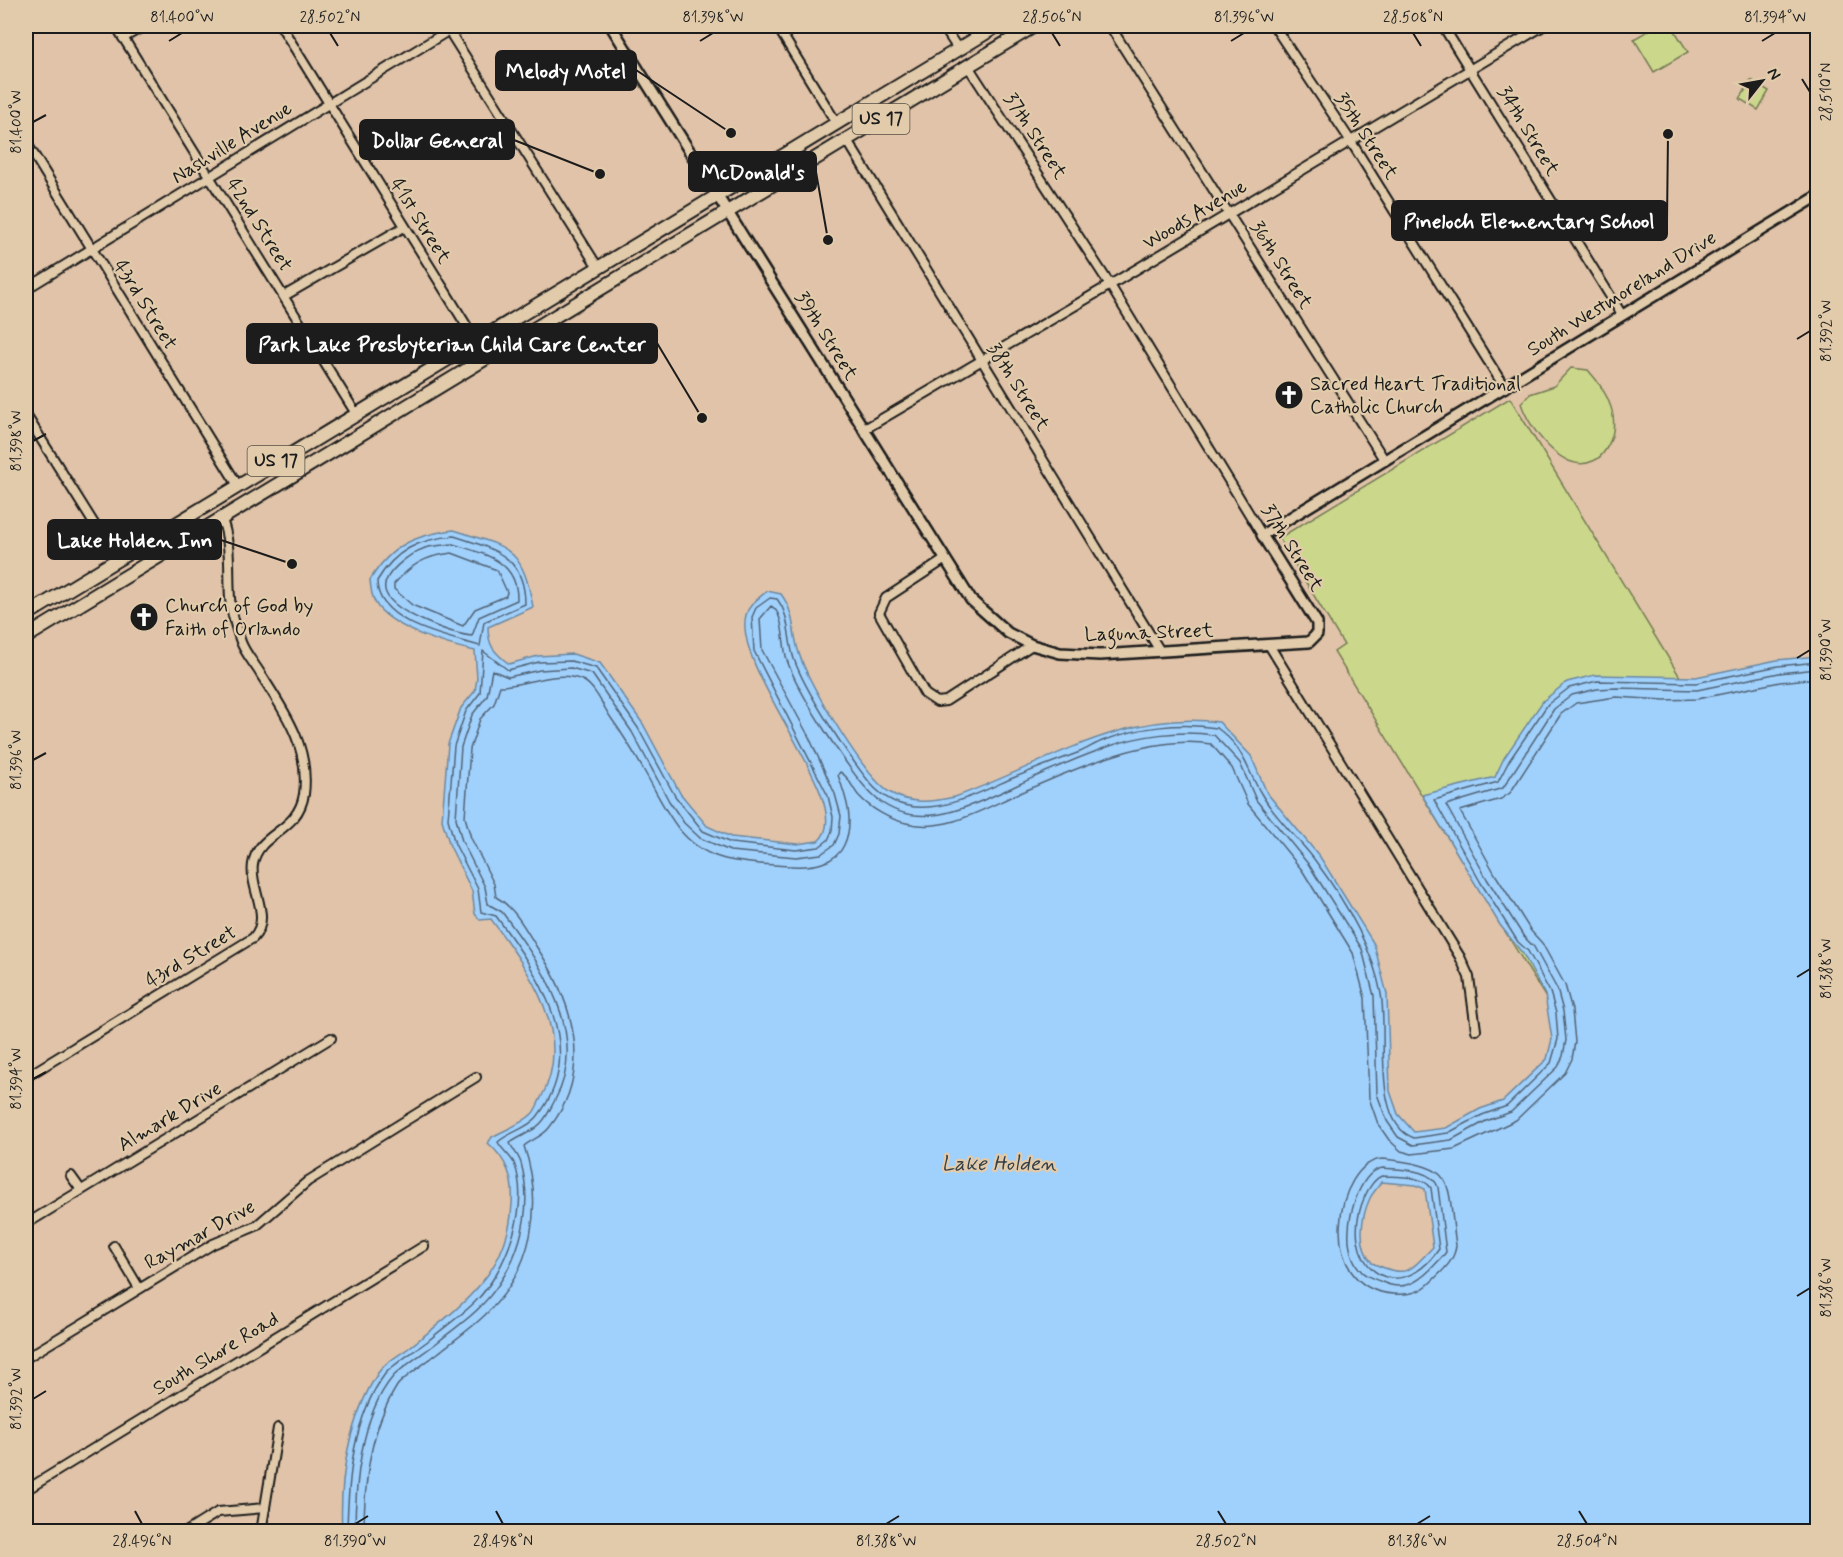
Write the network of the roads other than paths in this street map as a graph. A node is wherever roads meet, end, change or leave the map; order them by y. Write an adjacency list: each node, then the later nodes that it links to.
1 (116, 26): 14 (street, 42nd Street)
2 (144, 26): 14 (street)
3 (281, 26): 18 (street, 41st Street)
4 (611, 26): 24 (street, 39th Street)
5 (777, 26): 19 (street)
6 (943, 26): 15 (street)
7 (997, 26): 15 (main road, US 17)
8 (1034, 26): 16 (main road, US 17)
9 (1110, 26): 27 (street, 36th Street)
10 (1274, 26): 21 (street, 35th Street)
11 (1443, 26): 17 (street, 34th Street)
12 (1543, 26): 17 (street, Woods Avenue)
13 (450, 27): 18 (street, Nashville Avenue); 30 (street)
14 (123, 38): 23 (street, 42nd Street)
15 (958, 50): 19 (main road, US 17)
16 (968, 66): 20 (main road, US 17); 31 (street, 37th Street)
17 (1471, 69): 21 (street, Woods Avenue); 34 (street, 34th Street)
18 (329, 104): 23 (street, Nashville Avenue); 28 (street, 41st Street)
19 (837, 124): 24 (main road, US 17)
20 (847, 140): 26 (main road, US 17); 36 (street, 38th Street)
21 (1350, 140): 27 (street, Woods Avenue); 38 (street, 35th Street)
22 (26, 142): 29 (street, 43rd Street)
23 (210, 177): 29 (street, Nashville Avenue); 33 (street, 42nd Street)
24 (717, 196): 26 (street, 39th Street); 30 (main road, US 17)
25 (1818, 196): 34 (street, South Westmoreland Drive)
26 (727, 213): 37 (main road, US 17); 41 (street, 39th Street)
27 (1230, 214): 31 (street, Woods Avenue); 42 (street, 36th Street)
28 (404, 226): 33 (street); 35 (street, 41st Street)
29 (92, 248): 32 (street, Nashville Avenue); 43 (street, 43rd Street)
30 (598, 269): 35 (main road, US 17)
31 (1110, 285): 36 (street, Woods Avenue); 45 (street, 37th Street)
32 (26, 289)
33 (285, 296): 39 (street, 42nd Street)
34 (1622, 315): 38 (street, South Westmoreland Drive)
35 (476, 341): 37 (main road); 39 (main road, US 17)
36 (982, 360): 41 (street, Woods Avenue); 52 (street, 38th Street)
37 (461, 373): 44 (main road, US 17)
38 (1505, 388): 42 (street, South Westmoreland Drive)
39 (356, 412): 43 (main road, US 17)
40 (26, 414): 46 (street)
41 (863, 430): 47 (street, 39th Street)
42 (1384, 461): 45 (street, South Westmoreland Drive)
43 (237, 484): 46 (main road, US 17)
44 (221, 518): 49 (main road, US 17); 55 (street, 43rd Street)
45 (1262, 535): 51 (street, 37th Street)
46 (116, 559): 48 (main road, US 17)
47 (944, 560): 50 (street, 39th Street); 50 (street)
48 (28, 614)
49 (26, 637)
50 (1032, 645): 52 (street, Laguna Street)
51 (1269, 645): 52 (street, Laguna Street); 53 (street)
52 (1161, 651)
53 (1476, 1030)
54 (331, 1038): 58 (street, Almark Drive)
55 (26, 1077)
56 (476, 1077): 62 (street, Raymar Drive)
57 (71, 1176): 58 (street)
58 (81, 1191): 59 (street, Almark Drive)
59 (26, 1224)
60 (114, 1246): 62 (street)
61 (424, 1246): 65 (street, South Shore Road)
62 (139, 1288): 63 (street, Raymar Drive)
63 (26, 1358)
64 (278, 1428): 66 (street)
65 (26, 1490)
66 (265, 1508): 67 (street); 68 (street)
67 (186, 1532)
68 (261, 1532)

